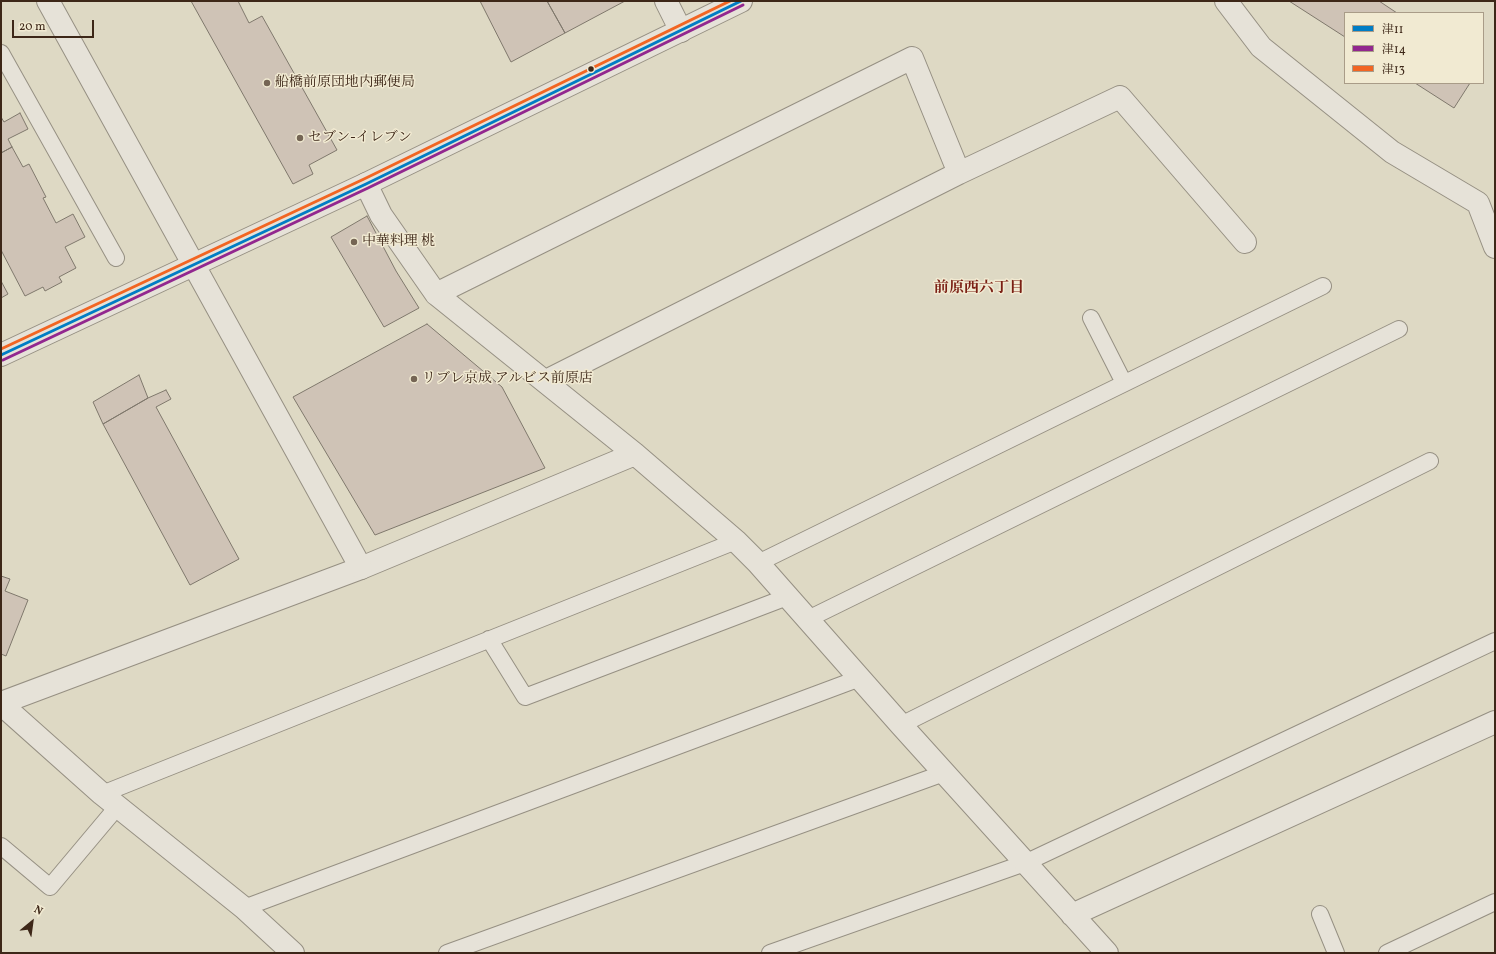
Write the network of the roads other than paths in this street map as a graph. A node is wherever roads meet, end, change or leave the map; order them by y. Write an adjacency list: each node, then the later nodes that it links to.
1 (48, 1): 12 (street)
2 (666, 1): 5 (street)
3 (742, 1): 5 (street)
4 (1226, 1): 10 (street)
5 (681, 31): 8 (street)
6 (1, 53): 11 (lane)
7 (959, 174): 9 (street); 14 (street); 18 (street)
8 (366, 184): 12 (street); 14 (street)
9 (1245, 242)
10 (1495, 246)
11 (116, 258)
12 (194, 266): 17 (street); 24 (street)
13 (1323, 286): 19 (lane)
14 (436, 294): 18 (street)
15 (1091, 318): 19 (lane)
16 (1398, 329): 26 (lane)
17 (1, 356)
18 (546, 381): 20 (street)
19 (1124, 383): 23 (lane)
20 (635, 454): 22 (street); 24 (street)
21 (1430, 461): 32 (lane)
22 (736, 541): 23 (street); 27 (lane)
23 (758, 563): 25 (street)
24 (361, 568): 30 (street)
25 (787, 597): 26 (street); 27 (lane)
26 (808, 619): 29 (street)
27 (489, 639): 34 (lane)
28 (1495, 641): 36 (lane)
29 (860, 678): 32 (street); 38 (lane)
30 (1, 704): 34 (street)
31 (1495, 722): 40 (street)
32 (901, 725): 33 (street)
33 (944, 773): 36 (street); 42 (lane)
34 (110, 800): 35 (lane); 38 (street)
35 (1, 846)
36 (1025, 863): 40 (street); 43 (lane)
37 (1495, 902): 46 (lane)
38 (244, 908): 41 (street)
39 (1320, 914): 45 (lane)
40 (1072, 915): 44 (street)
41 (293, 953)
42 (447, 953)
43 (770, 953)
44 (1107, 953)
45 (1336, 953)
46 (1387, 953)

